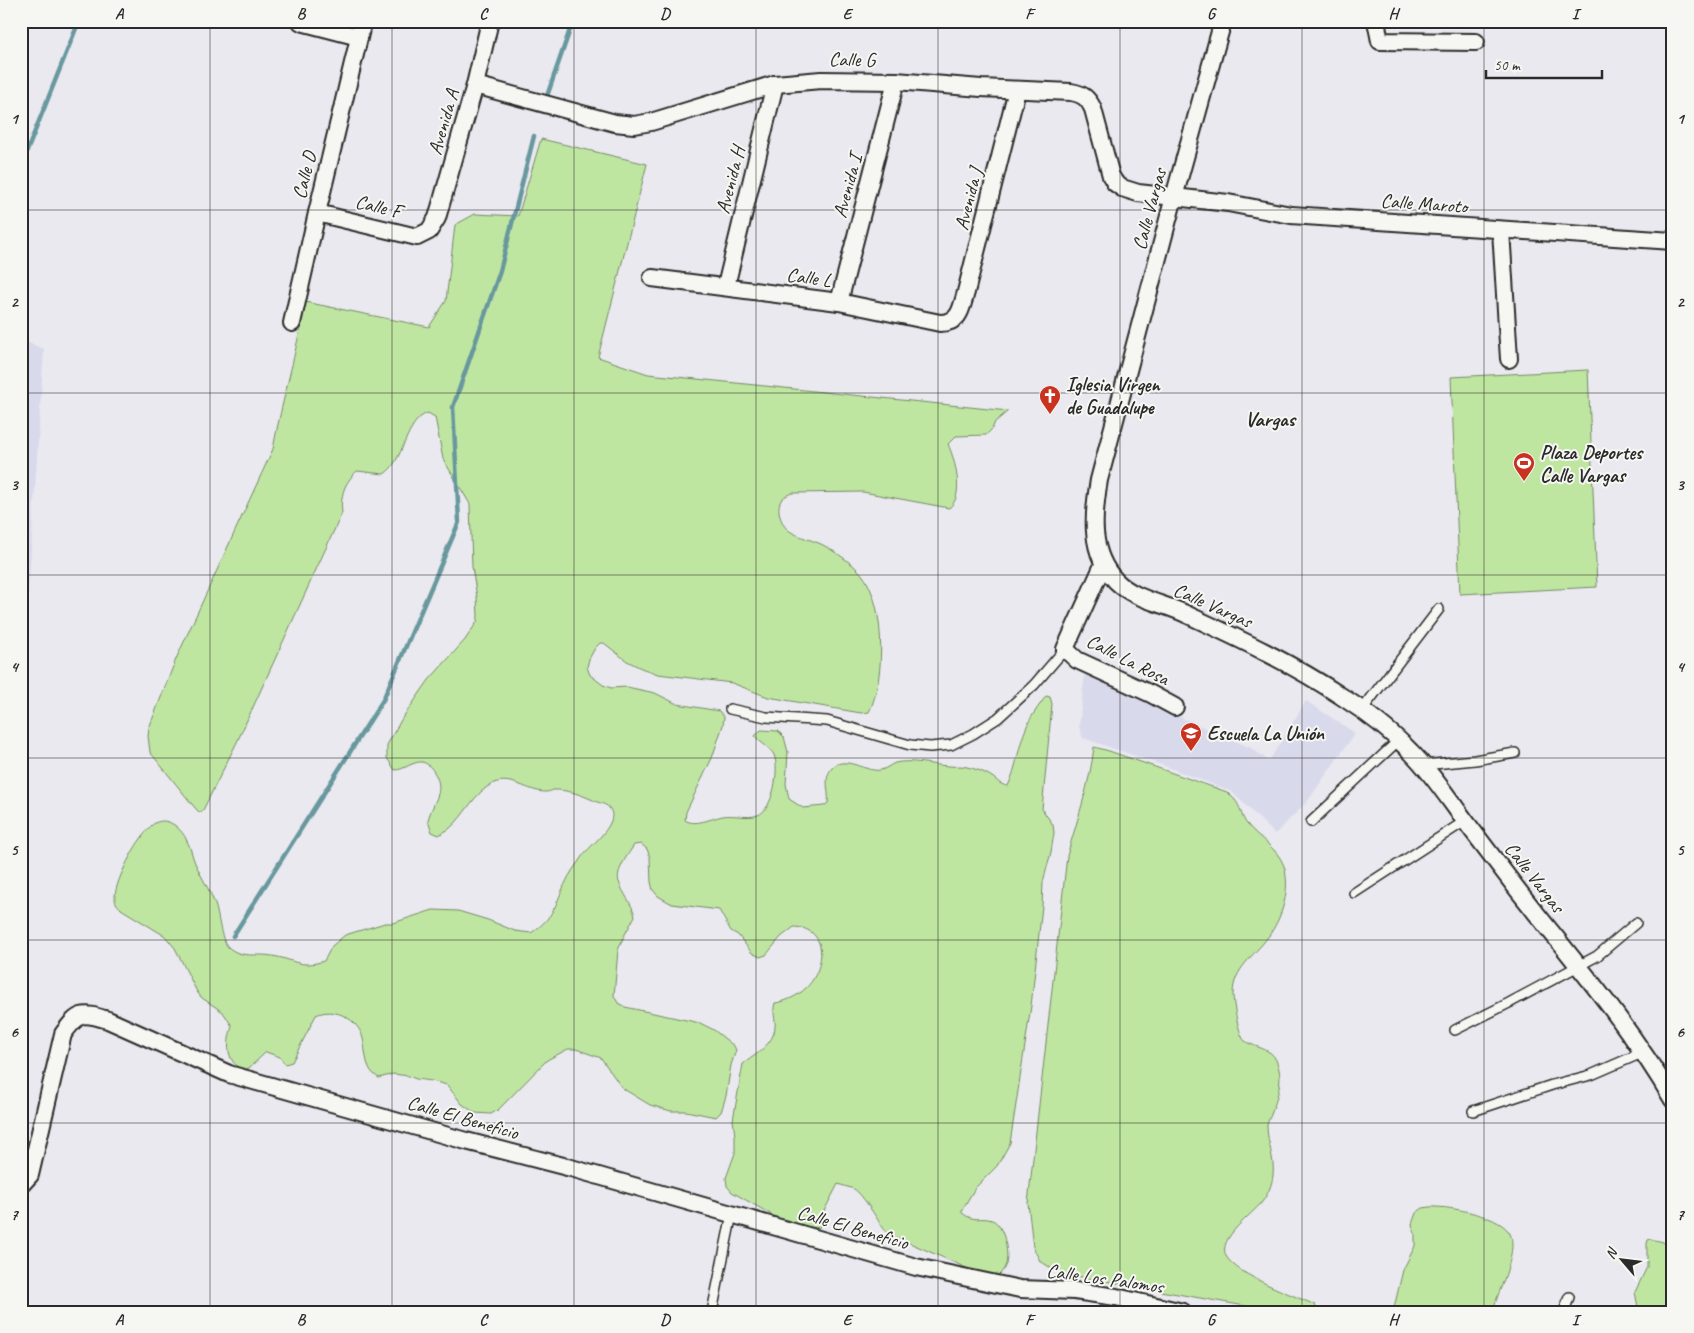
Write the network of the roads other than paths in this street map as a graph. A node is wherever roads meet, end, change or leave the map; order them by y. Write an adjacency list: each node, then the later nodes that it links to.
1 (490, 21): 9 (street, Avenida A)
2 (1223, 21): 11 (street, Calle Vargas)
3 (1376, 21): 6 (street)
4 (302, 22): 5 (street)
5 (361, 29): 12 (street, Calle D)
6 (1476, 42)
7 (896, 81): 8 (street, Calle G); 10 (street, Calle G); 18 (street, Avenida I)
8 (775, 84): 9 (street, Calle G); 17 (street, Avenida H)
9 (475, 85): 14 (street, Avenida A)
10 (1017, 90): 11 (street, Calle G); 19 (street, Avenida J)
11 (1174, 197): 13 (street, Calle Maroto); 22 (street, Calle Vargas)
12 (316, 213): 14 (street, Calle F); 20 (street, Calle D)
13 (1501, 230): 15 (street, Calle Maroto); 21 (street)
14 (430, 231)
15 (1673, 241)
16 (652, 278): 17 (street, Calle L)
17 (726, 286): 18 (street, Calle L)
18 (839, 302): 19 (street, Calle L)
19 (957, 317)
20 (292, 323)
21 (1509, 359)
22 (1103, 565): 24 (street, Calle La Rosa); 27 (street, Calle Vargas)
23 (1440, 608): 27 (lane)
24 (1065, 649): 25 (street, Calle La Rosa); 26 (lane)
25 (1175, 708)
26 (730, 710)
27 (1362, 710): 28 (street, Calle Vargas)
28 (1399, 740): 30 (street, Calle Vargas); 32 (lane)
29 (1515, 753): 30 (lane)
30 (1423, 764): 31 (street, Calle Vargas)
31 (1465, 821): 33 (lane); 35 (street, Calle Vargas)
32 (1311, 822)
33 (1354, 893)
34 (1636, 923): 35 (lane)
35 (1579, 967): 36 (lane); 37 (street, Calle Vargas)
36 (1455, 1030)
37 (1644, 1052): 38 (street, Calle Vargas); 39 (lane)
38 (1673, 1100)
39 (1473, 1111)
40 (21, 1185): 41 (street, Calle El Beneficio)
41 (732, 1214): 42 (street, Calle El Beneficio); 44 (lane)
42 (1020, 1288): 45 (street, Calle Los Palomos)
43 (1569, 1297): 46 (lane)
44 (712, 1312)
45 (1183, 1312)
46 (1564, 1312)

